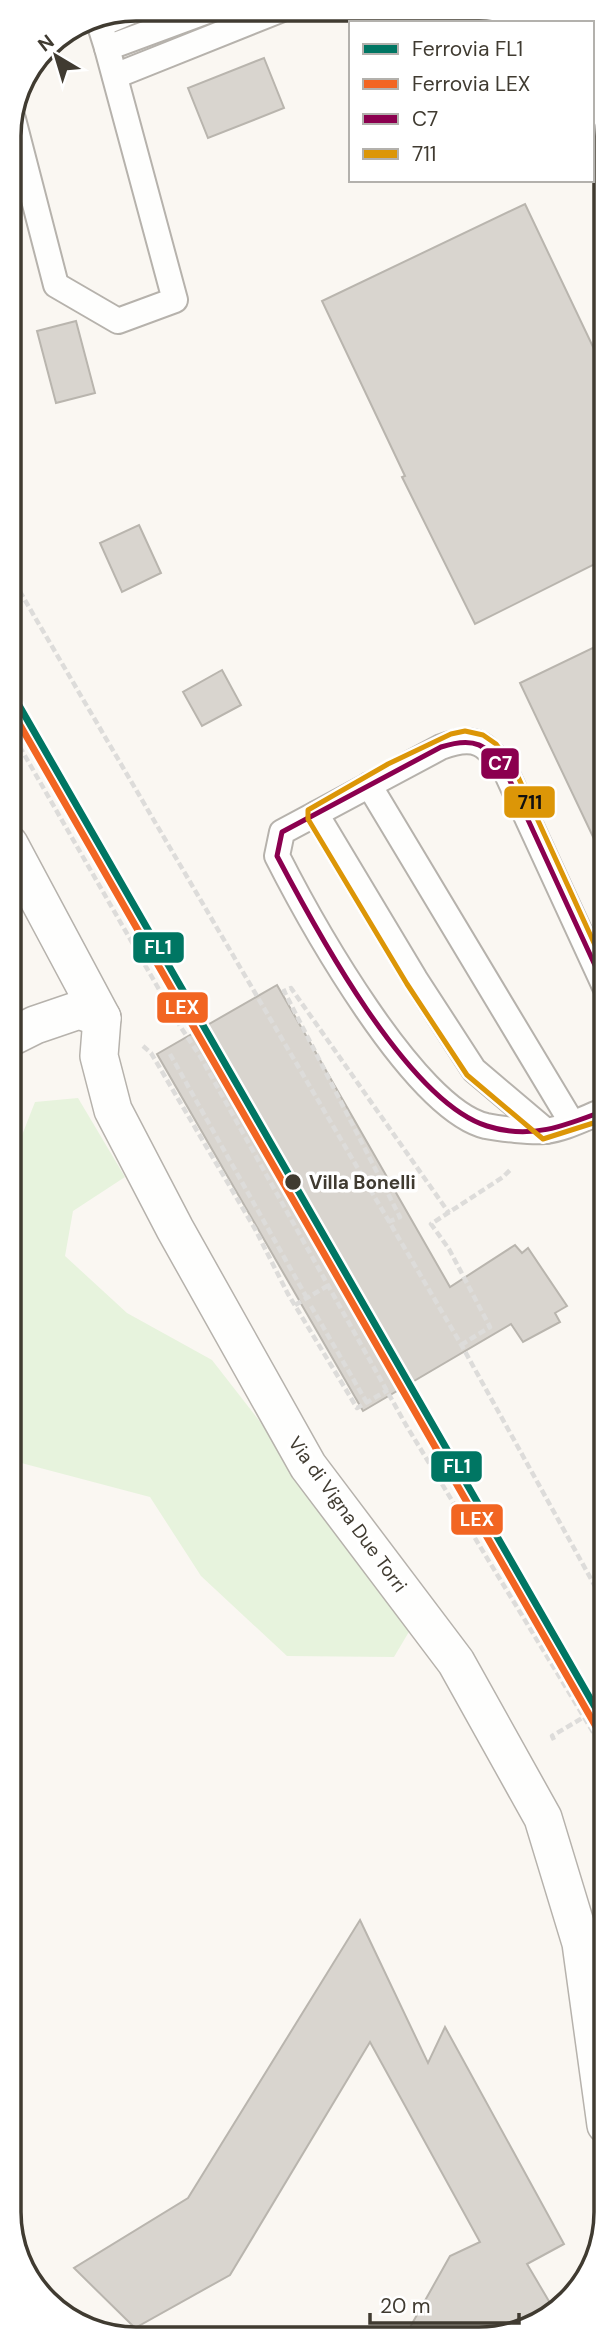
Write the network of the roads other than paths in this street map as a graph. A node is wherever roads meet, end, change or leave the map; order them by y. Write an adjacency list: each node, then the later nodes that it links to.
1 (150, 21): 3 (lane)
2 (252, 21): 4 (lane)
3 (101, 30): 4 (lane)
4 (115, 76): 5 (lane)
5 (21, 150)
6 (369, 786): 7 (lane); 9 (lane); 13 (lane)
7 (316, 814): 14 (lane); 14 (lane)
8 (21, 866): 10 (street)
9 (594, 961)
10 (102, 1018): 11 (street); 15 (street, Via di Vigna Due Torri)
11 (22, 1031)
12 (594, 1115): 13 (lane)
13 (572, 1123): 14 (lane)
14 (546, 1131)
15 (594, 2037)

